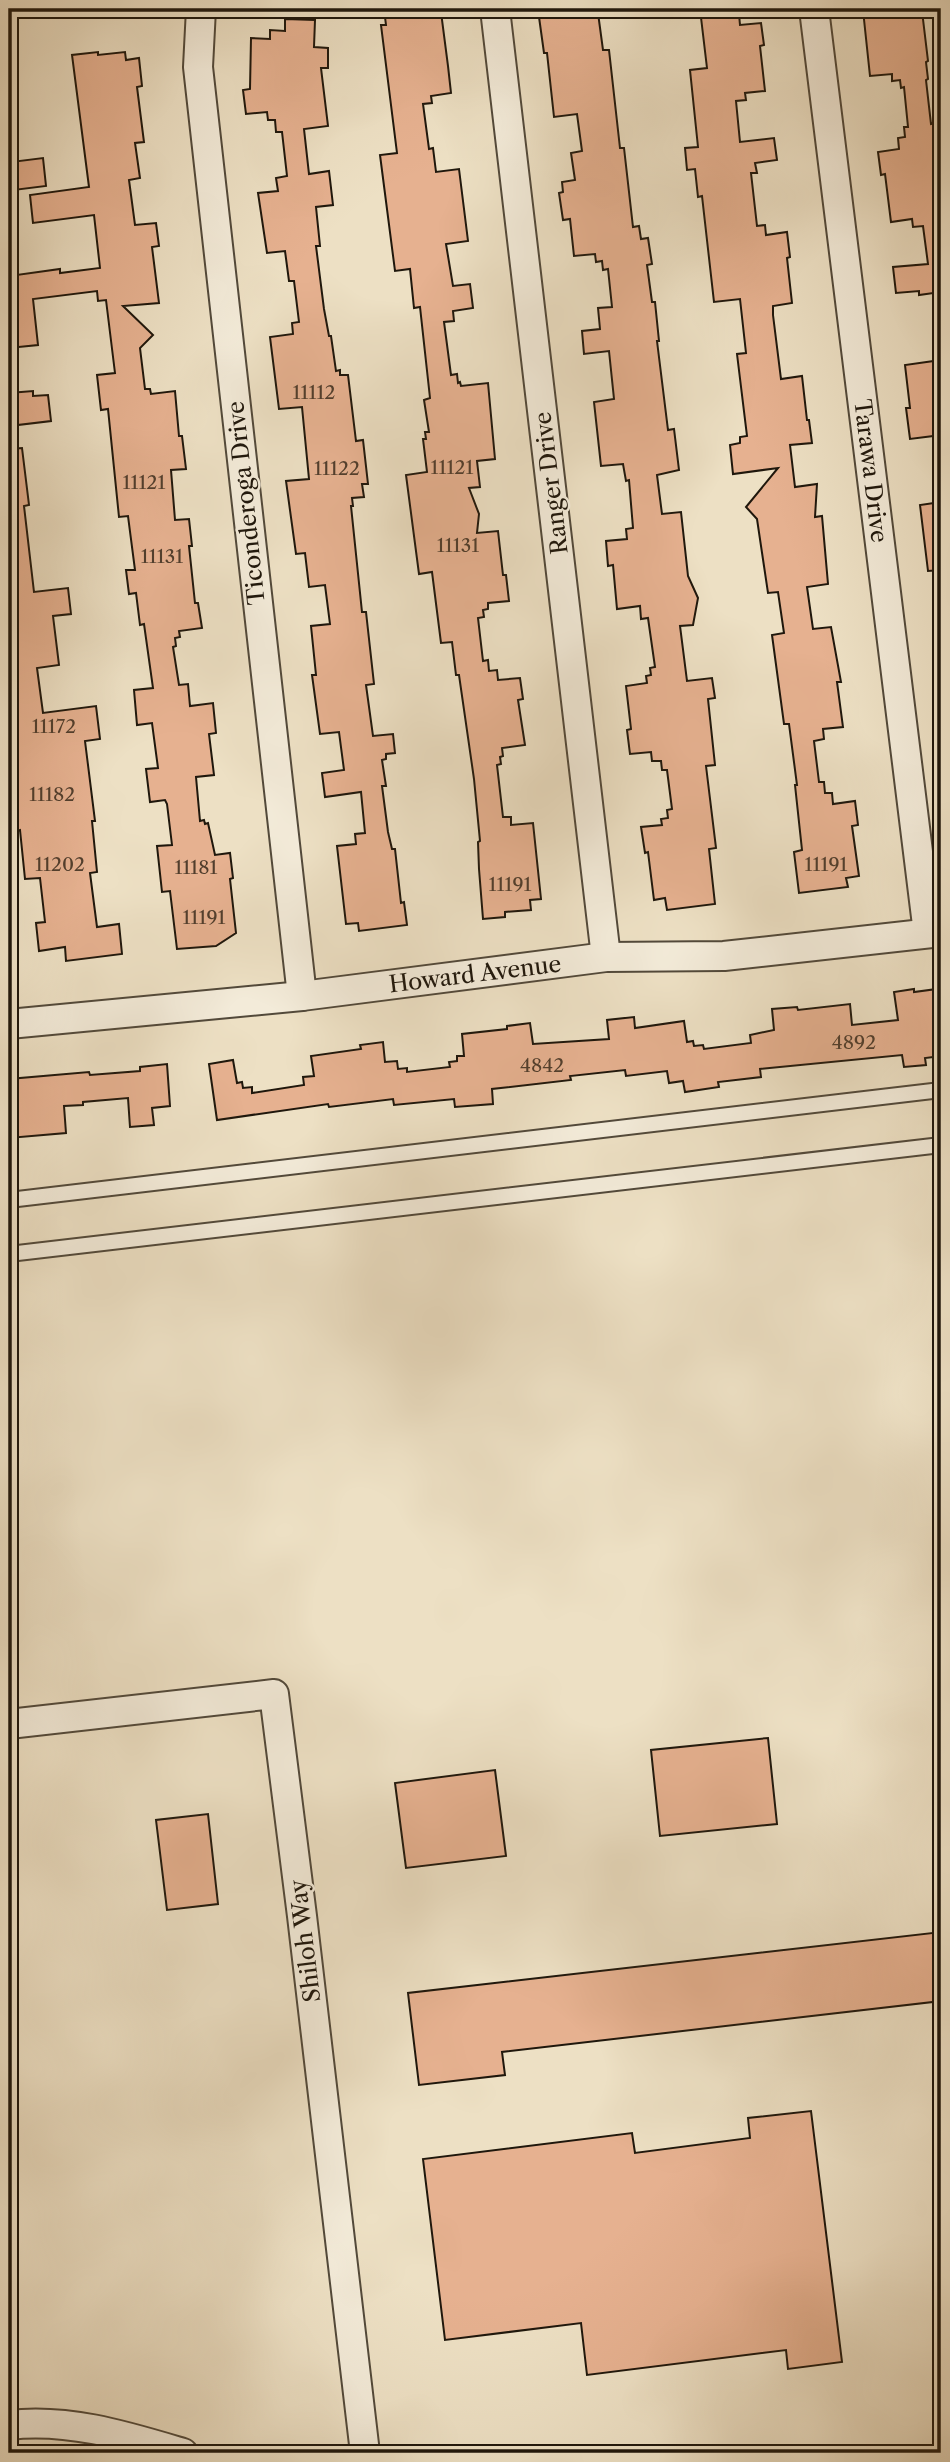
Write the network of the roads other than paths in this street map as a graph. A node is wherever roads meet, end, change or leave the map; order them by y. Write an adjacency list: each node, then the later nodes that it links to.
1 (201, 9): 6 (street, Ticonderoga Drive)
2 (495, 9): 5 (street, Ranger Drive)
3 (814, 9): 4 (street, Tarawa Drive)
4 (935, 932): 5 (street, Howard Avenue)
5 (606, 957): 6 (street, Howard Avenue)
6 (302, 996): 7 (street, Howard Avenue)
7 (9, 1024)
8 (941, 1090): 10 (lane)
9 (941, 1145): 11 (lane)
10 (9, 1200)
11 (9, 1254)
12 (9, 1724): 14 (street, Shiloh Way)
13 (9, 2425): 15 (street)
14 (359, 2452)
15 (183, 2453)

